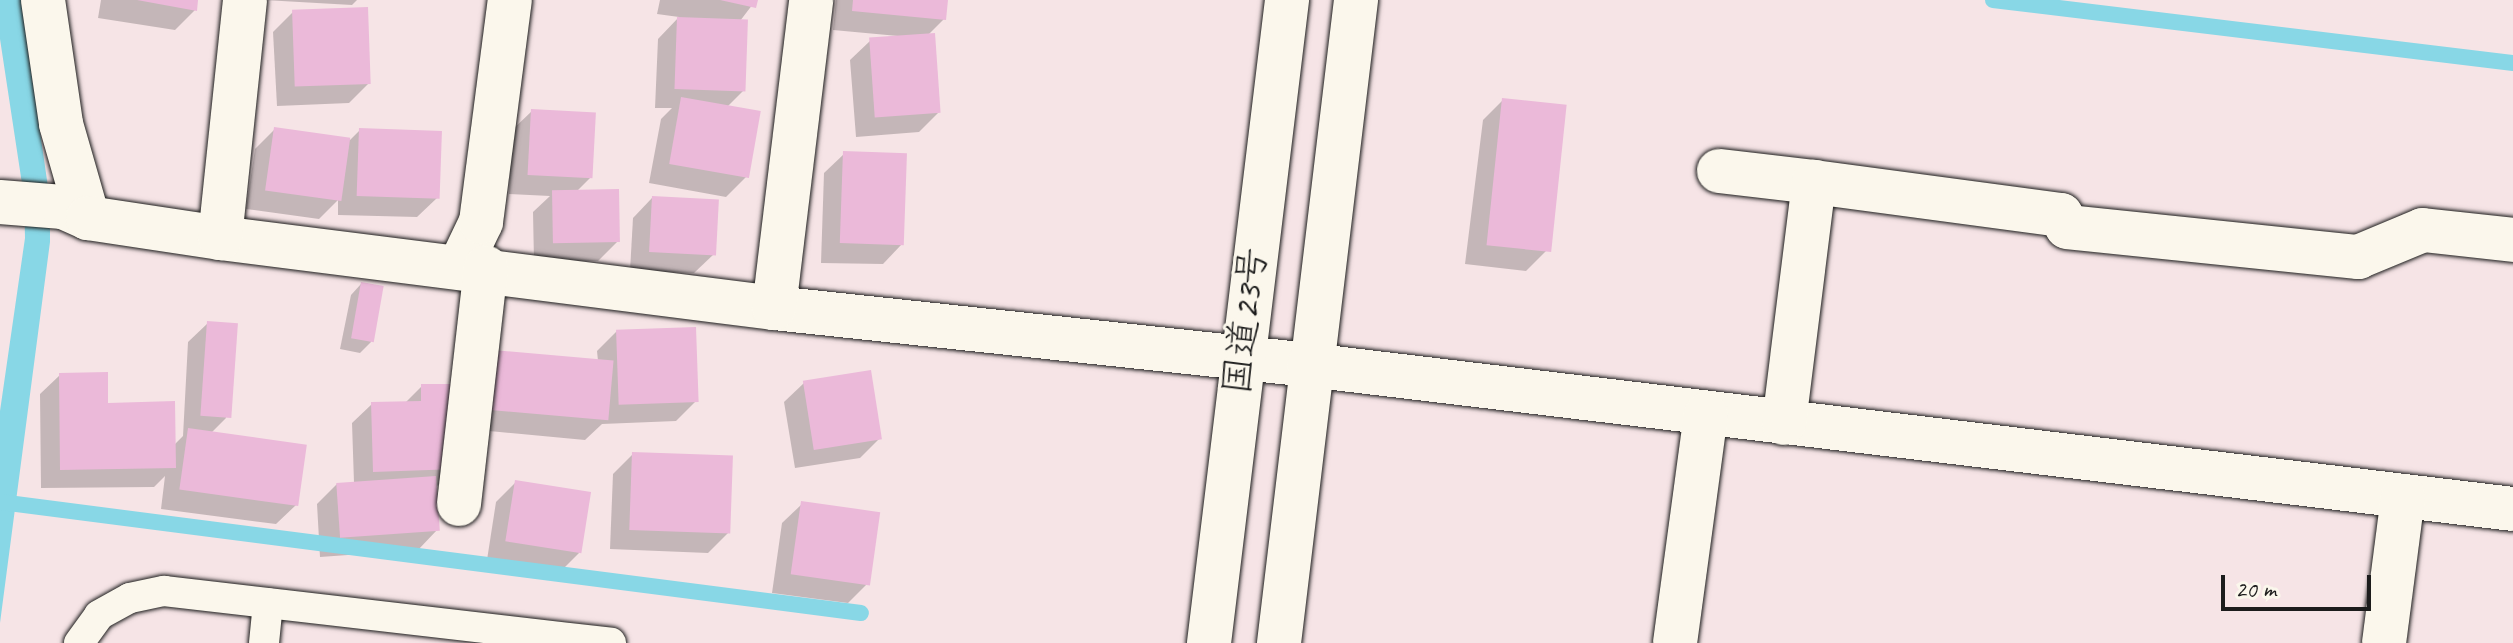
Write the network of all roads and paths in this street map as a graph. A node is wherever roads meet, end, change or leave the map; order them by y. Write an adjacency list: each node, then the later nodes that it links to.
1 (43, 0): 10 (main road)
2 (245, 0): 11 (main road)
3 (510, 0): 13 (main road)
4 (811, 0): 14 (main road)
5 (1287, 0): 15 (main road, 国道23号)
6 (1356, 0): 16 (main road, 国道23号)
7 (1719, 171): 8 (main road)
8 (1814, 182): 12 (main road); 18 (main road)
9 (5, 202): 10 (main road)
10 (76, 213): 11 (main road)
11 (220, 238): 13 (main road)
12 (2513, 240)
13 (473, 267): 14 (main road); 20 (main road)
14 (774, 308): 15 (main road)
15 (1239, 357): 16 (main road); 27 (main road, 国道23号)
16 (1309, 365): 17 (main road); 28 (main road, 国道23号)
17 (1706, 415): 18 (main road); 29 (main road)
18 (1784, 423): 19 (main road)
19 (2403, 496): 21 (main road); 30 (main road)
20 (459, 504)
21 (2513, 509)
22 (268, 603): 23 (lane); 24 (lane); 25 (lane)
23 (437, 632): 26 (lane)
24 (79, 643)
25 (264, 643)
26 (611, 643)
27 (1209, 643)
28 (1279, 643)
29 (1675, 643)
30 (2384, 643)

